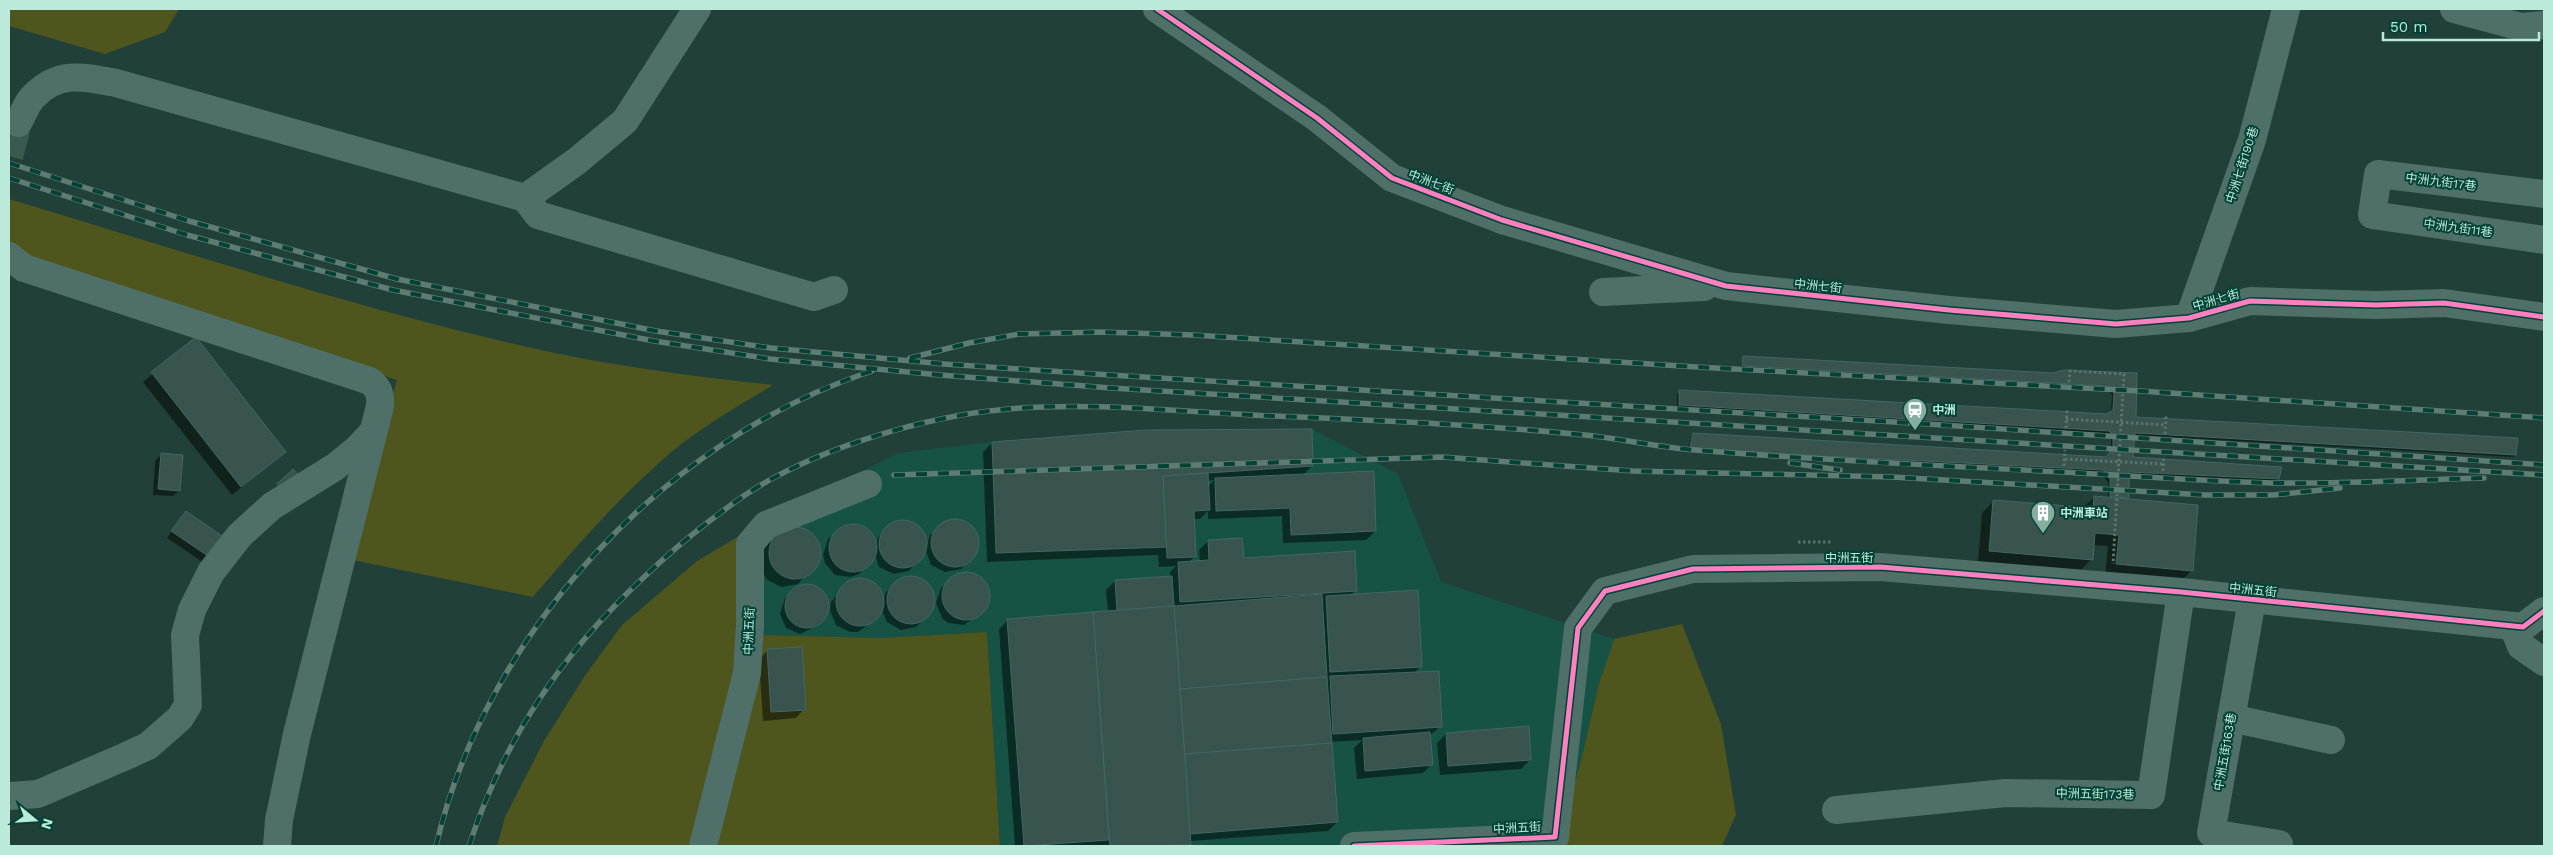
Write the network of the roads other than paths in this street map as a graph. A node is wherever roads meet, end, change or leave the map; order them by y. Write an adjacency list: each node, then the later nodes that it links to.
1 (697, 9): 8 (street)
2 (1156, 9): 12 (street, 中洲七街)
3 (2286, 9): 16 (street, 中洲七街190巷)
4 (2454, 9): 5 (street)
5 (2544, 24)
6 (18, 124): 8 (street)
7 (2544, 194): 9 (street, 中洲九街17巷)
8 (525, 198): 13 (street)
9 (2372, 215): 10 (street, 中洲九街11巷)
10 (2544, 240)
11 (9, 256): 17 (street)
12 (1726, 286): 14 (street); 16 (street, 中洲七街)
13 (834, 290)
14 (1603, 292)
15 (2544, 317): 16 (street, 中洲七街)
16 (2189, 318)
17 (374, 431): 26 (street); 28 (street)
18 (868, 484): 29 (street, 中洲五街)
19 (2181, 592): 20 (street, 中洲五街); 27 (street, 中洲五街173巷); 30 (street, 中洲五街)
20 (2252, 600): 22 (street, 中洲五街); 24 (street, 中洲五街163巷)
21 (2544, 611): 22 (street, 中洲五街)
22 (2513, 626): 23 (street)
23 (2544, 662)
24 (2231, 718): 25 (street); 31 (street, 中洲五街163巷)
25 (2331, 740)
26 (9, 796)
27 (1836, 810)
28 (277, 846)
29 (703, 846)
30 (1354, 846)
31 (2278, 846)

